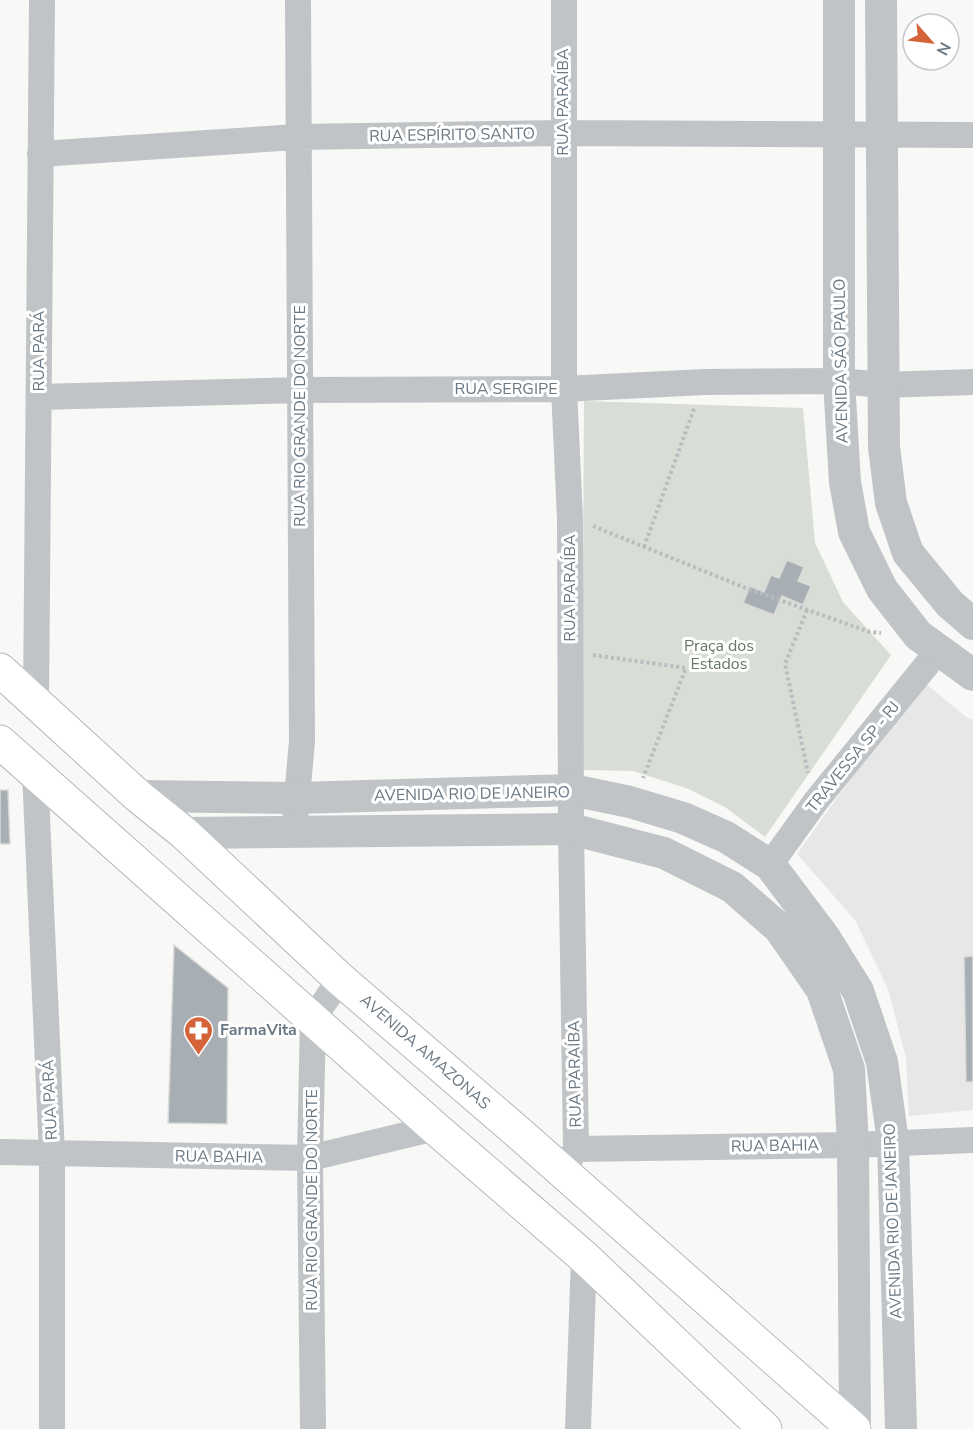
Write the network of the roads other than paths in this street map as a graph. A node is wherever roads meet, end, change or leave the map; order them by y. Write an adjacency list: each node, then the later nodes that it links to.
1 (42, 0): 11 (street, RUA PARÁ)
2 (298, 0): 10 (street, RUA RIO GRANDE DO NORTE)
3 (564, 0): 6 (street, RUA PARAÍBA)
4 (838, 0): 7 (street, AVENIDA SÃO PAULO)
5 (881, 0): 8 (street)
6 (563, 133): 7 (street, RUA ESPÍRITO SANTO); 10 (street, RUA ESPÍRITO SANTO); 15 (street, RUA PARAÍBA)
7 (839, 134): 8 (street, RUA ESPÍRITO SANTO); 12 (street, AVENIDA SÃO PAULO)
8 (882, 135): 9 (street, RUA ESPÍRITO SANTO); 14 (street)
9 (973, 135)
10 (297, 137): 11 (street, RUA ESPÍRITO SANTO); 16 (street, RUA RIO GRANDE DO NORTE)
11 (40, 154): 17 (street, RUA PARÁ)
12 (839, 381): 14 (street, RUA SERGIPE); 15 (street, RUA SERGIPE); 19 (street, AVENIDA SÃO PAULO)
13 (973, 382): 14 (street, RUA SERGIPE)
14 (883, 385): 18 (street)
15 (564, 389): 16 (street, RUA SERGIPE); 25 (street, RUA PARAÍBA)
16 (300, 390): 17 (street, RUA SERGIPE); 27 (street, RUA RIO GRANDE DO NORTE)
17 (39, 397): 22 (street, RUA PARÁ)
18 (973, 624)
19 (928, 643): 21 (street, AVENIDA SÃO PAULO); 31 (street, TRAVESSA SP - RJ)
20 (0, 670): 22 (main road, AVENIDA AMAZONAS)
21 (973, 675)
22 (36, 703): 26 (main road, AVENIDA AMAZONAS)
23 (0, 742): 24 (main road)
24 (35, 772): 33 (main road); 39 (street, RUA PARÁ)
25 (572, 790): 27 (street, AVENIDA RIO DE JANEIRO); 28 (street, RUA PARAÍBA); 31 (street, AVENIDA RIO DE JANEIRO)
26 (138, 796): 27 (street, AVENIDA RIO DE JANEIRO); 30 (main road, AVENIDA AMAZONAS)
27 (298, 798): 29 (street, RUA RIO GRANDE DO NORTE)
28 (571, 829): 29 (street); 37 (street); 41 (street, RUA PARAÍBA)
29 (294, 831): 30 (street)
30 (184, 833): 32 (main road, AVENIDA AMAZONAS)
31 (770, 865): 36 (street, AVENIDA RIO DE JANEIRO)
32 (340, 979): 33 (street); 41 (main road, AVENIDA AMAZONAS)
33 (313, 1019): 34 (main road); 40 (street, RUA RIO GRANDE DO NORTE)
34 (435, 1128): 40 (street, RUA BAHIA); 42 (main road)
35 (973, 1140): 36 (street, RUA BAHIA)
36 (892, 1142): 37 (street, RUA BAHIA); 48 (street, AVENIDA RIO DE JANEIRO)
37 (853, 1145): 41 (street, RUA BAHIA); 47 (street)
38 (0, 1152): 39 (street, RUA BAHIA)
39 (52, 1154): 40 (street, RUA BAHIA); 43 (street, RUA PARÁ)
40 (310, 1158): 44 (street, RUA RIO GRANDE DO NORTE)
41 (569, 1161): 47 (main road, AVENIDA AMAZONAS)
42 (584, 1257): 45 (street); 46 (main road)
43 (52, 1429)
44 (313, 1429)
45 (579, 1429)
46 (765, 1429)
47 (855, 1429)
48 (901, 1429)

